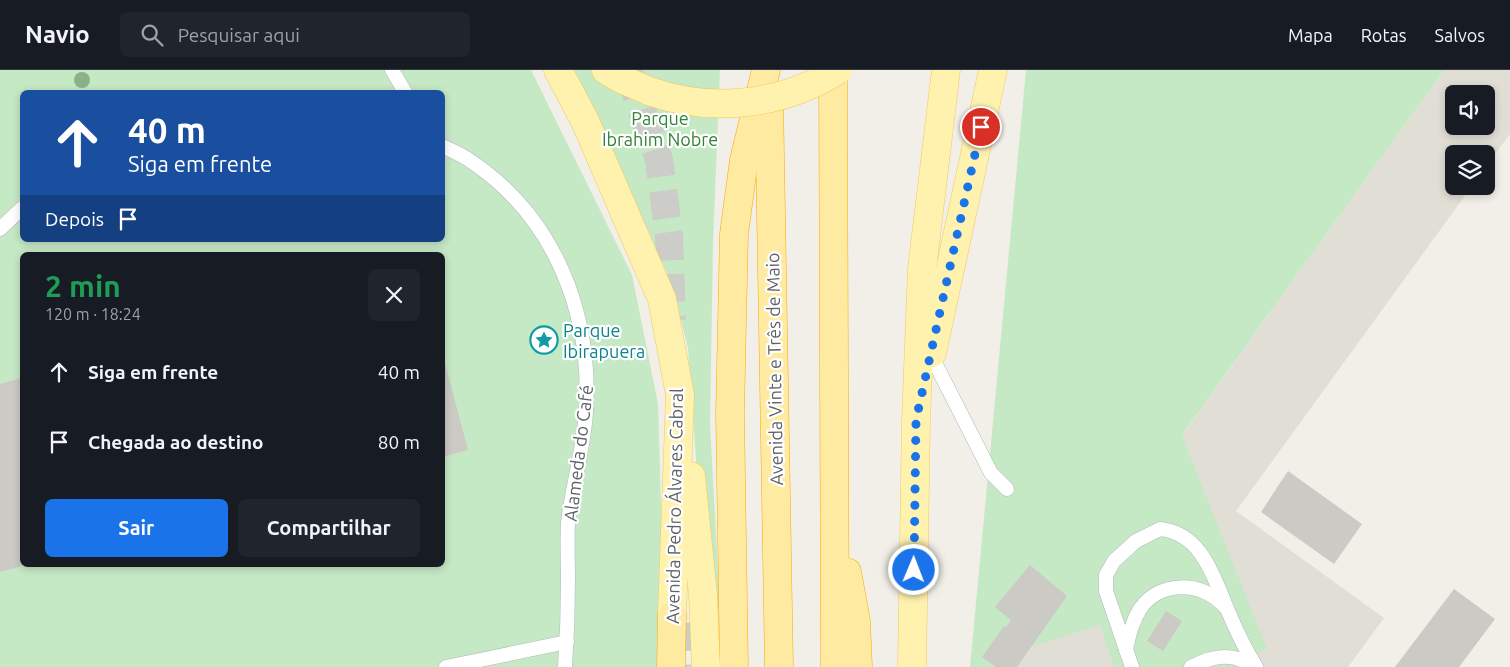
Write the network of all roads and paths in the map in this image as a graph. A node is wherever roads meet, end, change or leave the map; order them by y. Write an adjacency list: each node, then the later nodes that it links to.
1 (392, 70): 9 (lane)
2 (558, 70): 14 (main road, Avenida Pedro Álvares Cabral)
3 (606, 70): 6 (main road, bridge)
4 (768, 70): 27 (highway); 28 (highway, Avenida Vinte e Três de Maio)
5 (832, 70): 16 (highway)
6 (838, 70)
7 (946, 70): 15 (main road)
8 (993, 70): 13 (main road)
9 (404, 90)
10 (445, 148): 20 (lane, Alameda do Café)
11 (20, 210): 12 (lane)
12 (0, 229)
13 (931, 355): 15 (main road); 17 (lane)
14 (680, 395): 19 (main road, Avenida Pedro Álvares Cabral); 26 (main road)
15 (916, 420): 31 (main road)
16 (833, 489): 29 (highway); 30 (highway)
17 (1008, 489)
18 (1228, 611): 21 (lane); 21 (lane); 34 (lane)
19 (672, 616): 24 (lane); 25 (highway, Avenida Pedro Álvares Cabral)
20 (567, 642): 22 (lane); 23 (lane, Alameda do Café)
21 (1126, 650): 32 (lane)
22 (446, 667)
23 (565, 667)
24 (662, 667)
25 (671, 667)
26 (706, 667)
27 (734, 667)
28 (779, 667)
29 (835, 667)
30 (858, 667)
31 (912, 667)
32 (1132, 667)
33 (1191, 667): 34 (lane)
34 (1255, 667)

